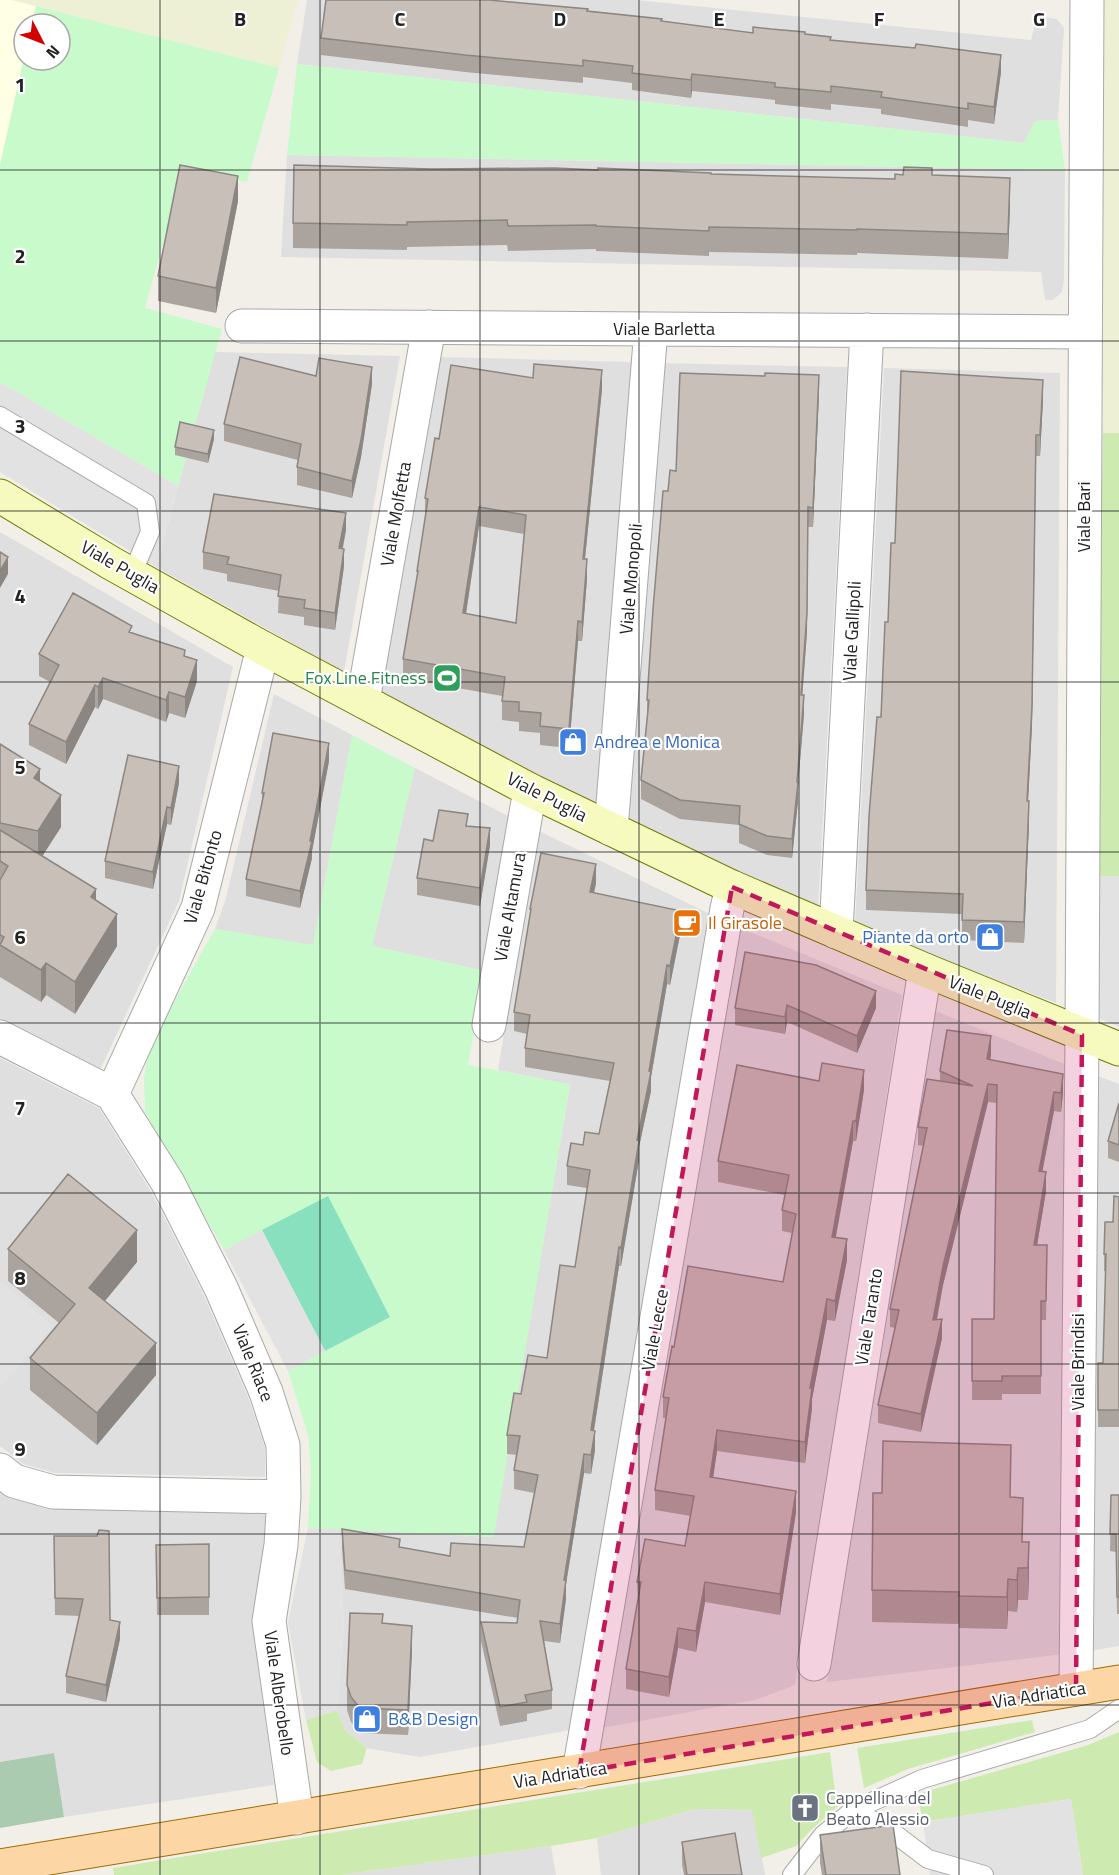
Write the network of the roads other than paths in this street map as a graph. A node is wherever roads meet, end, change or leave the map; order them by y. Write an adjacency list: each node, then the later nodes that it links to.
1 (1087, 0): 6 (street, Viale Bari)
2 (242, 326): 3 (street, Viale Barletta)
3 (429, 327): 4 (street, Viale Barletta); 11 (street, Viale Molfetta)
4 (651, 329): 5 (street, Viale Barletta); 13 (street, Viale Monopoli)
5 (867, 330): 6 (street, Viale Barletta); 15 (street, Viale Gallipoli)
6 (1085, 332): 18 (street, Viale Bari)
7 (0, 416): 9 (lane)
8 (0, 496): 9 (main road, Viale Puglia)
9 (132, 574): 10 (main road, Viale Puglia)
10 (263, 648): 11 (main road, Viale Puglia); 21 (street, Viale Bitonto)
11 (363, 701): 12 (main road, Viale Puglia)
12 (530, 790): 13 (main road, Viale Puglia); 17 (street, Viale Altamura)
13 (611, 830): 14 (main road, Viale Puglia)
14 (732, 887): 15 (main road, Viale Puglia); 28 (street, Viale Lecce)
15 (836, 932): 16 (main road, Viale Puglia)
16 (925, 970): 18 (main road, Viale Puglia); 24 (street, Viale Taranto)
17 (489, 1025)
18 (1082, 1035): 20 (main road, Viale Puglia); 26 (street, Viale Brindisi)
19 (0, 1037): 21 (street)
20 (1119, 1049)
21 (112, 1094): 23 (street, Viale Riace)
22 (0, 1470): 23 (street)
23 (284, 1497): 30 (street, Viale Alberobello)
24 (814, 1664)
25 (1119, 1682): 26 (main road, Via Adriatica)
26 (1076, 1689): 28 (main road, Via Adriatica)
27 (1119, 1709): 29 (lane)
28 (579, 1772): 30 (main road, Via Adriatica)
29 (852, 1811): 32 (lane); 33 (lane)
30 (297, 1818): 31 (main road, Via Adriatica)
31 (0, 1866)
32 (792, 1875)
33 (984, 1875)

